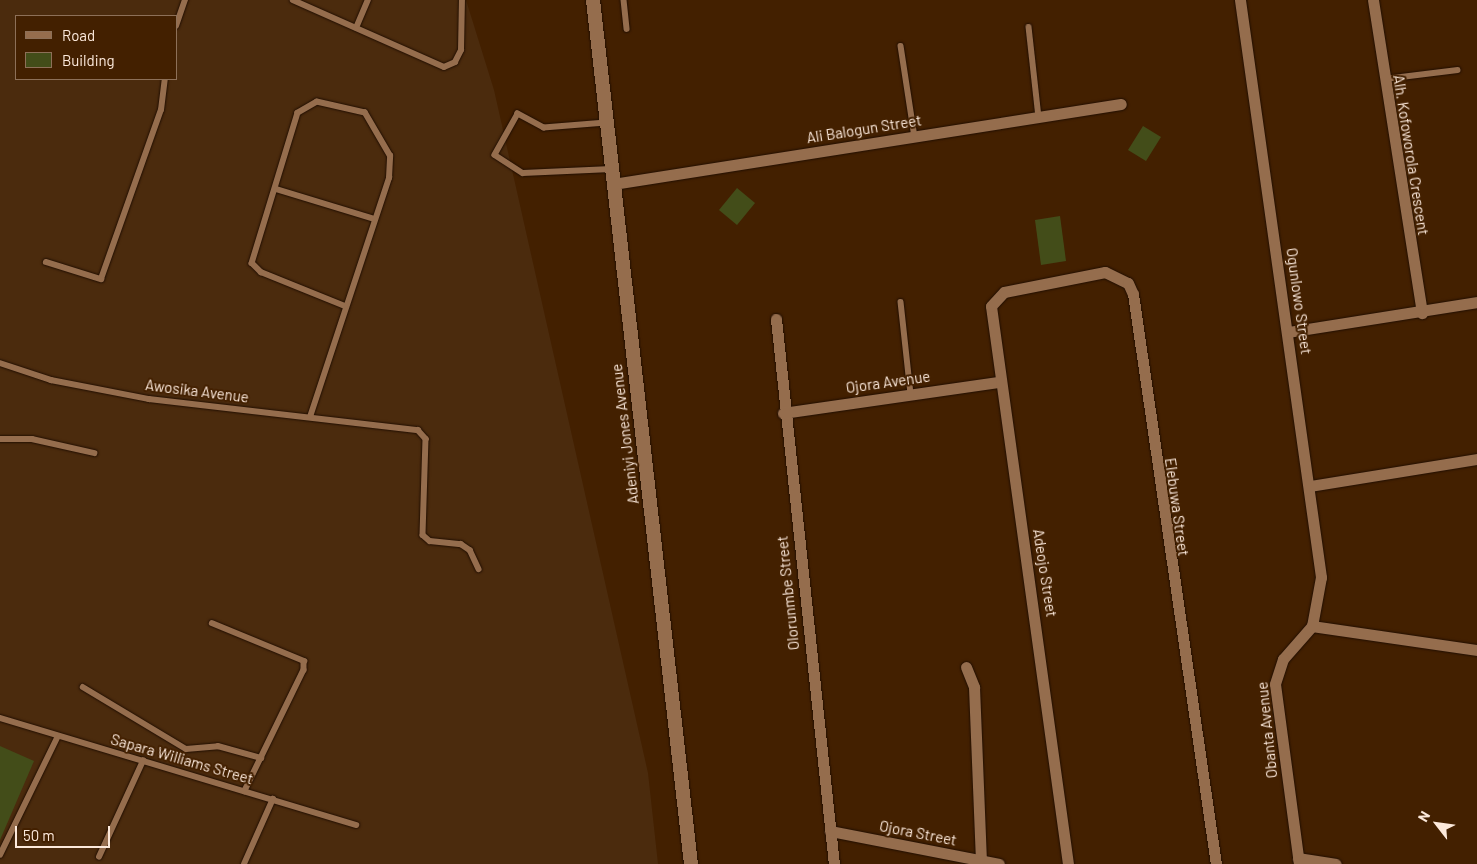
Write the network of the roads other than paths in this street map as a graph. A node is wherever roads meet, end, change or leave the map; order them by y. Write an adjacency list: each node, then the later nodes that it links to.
1 (185, 0): 9 (lane)
2 (293, 0): 11 (lane)
3 (368, 0): 11 (lane)
4 (462, 0): 11 (lane)
5 (593, 0): 19 (street, Adeniyi Jones Avenue)
6 (624, 0): 12 (lane)
7 (1240, 0): 32 (street, Ogunlowo Street)
8 (1373, 0): 15 (street, Alh. Kofoworola Crescent)
9 (178, 20)
10 (1028, 27): 18 (lane)
11 (356, 28)
12 (627, 29)
13 (901, 46): 20 (lane)
14 (1457, 70): 15 (lane)
15 (1384, 79): 30 (street, Alh. Kofoworola Crescent)
16 (165, 80): 25 (lane)
17 (1121, 104): 18 (street, Ali Balogun Street)
18 (1040, 117): 20 (street, Ali Balogun Street)
19 (606, 123): 21 (street, Adeniyi Jones Avenue); 21 (lane)
20 (915, 137): 22 (street, Ali Balogun Street)
21 (611, 169): 22 (street, Adeniyi Jones Avenue)
22 (612, 184): 62 (street, Adeniyi Jones Avenue)
23 (276, 188): 24 (lane); 24 (lane); 29 (lane)
24 (375, 220): 29 (lane)
25 (46, 262)
26 (1004, 292): 34 (street, Adeojo Street); 66 (street, Elebuwa Street)
27 (901, 302): 35 (lane)
28 (1477, 302): 30 (street)
29 (345, 306): 37 (lane)
30 (1422, 313): 32 (street)
31 (776, 319): 36 (street, Olorunmbe Street)
32 (1288, 332): 41 (street, Ogunlowo Street)
33 (0, 363): 37 (lane, Awosika Avenue)
34 (998, 382): 35 (street, Ojora Avenue); 65 (street, Adeojo Street)
35 (911, 394): 36 (street, Ojora Avenue)
36 (783, 413): 56 (street, Olorunmbe Street)
37 (310, 417): 42 (lane, Awosika Avenue)
38 (0, 439): 39 (lane)
39 (94, 453)
40 (1477, 458): 41 (street)
41 (1310, 486): 43 (street, Ogunlowo Street)
42 (479, 569)
43 (1317, 607): 45 (street, Obanta Avenue)
44 (212, 623): 51 (lane)
45 (1312, 626): 46 (street); 60 (street, Obanta Avenue)
46 (1477, 650)
47 (966, 667): 59 (street)
48 (84, 687): 51 (lane)
49 (0, 718): 50 (lane, Sapara Williams Street)
50 (58, 736): 52 (lane, Sapara Williams Street); 57 (lane)
51 (261, 758): 53 (lane)
52 (144, 761): 53 (lane, Sapara Williams Street); 58 (lane)
53 (245, 791): 54 (lane, Sapara Williams Street)
54 (273, 799): 55 (lane, Sapara Williams Street); 61 (lane)
55 (356, 824)
56 (830, 830): 59 (street, Ojora Street); 63 (street, Olorunmbe Street)
57 (0, 855)
58 (98, 857)
59 (981, 860): 64 (street, Ojora Street)
60 (1298, 861): 67 (street)
61 (244, 864)
62 (691, 864)
63 (834, 864)
64 (999, 864)
65 (1068, 864)
66 (1216, 864)
67 (1336, 864)

